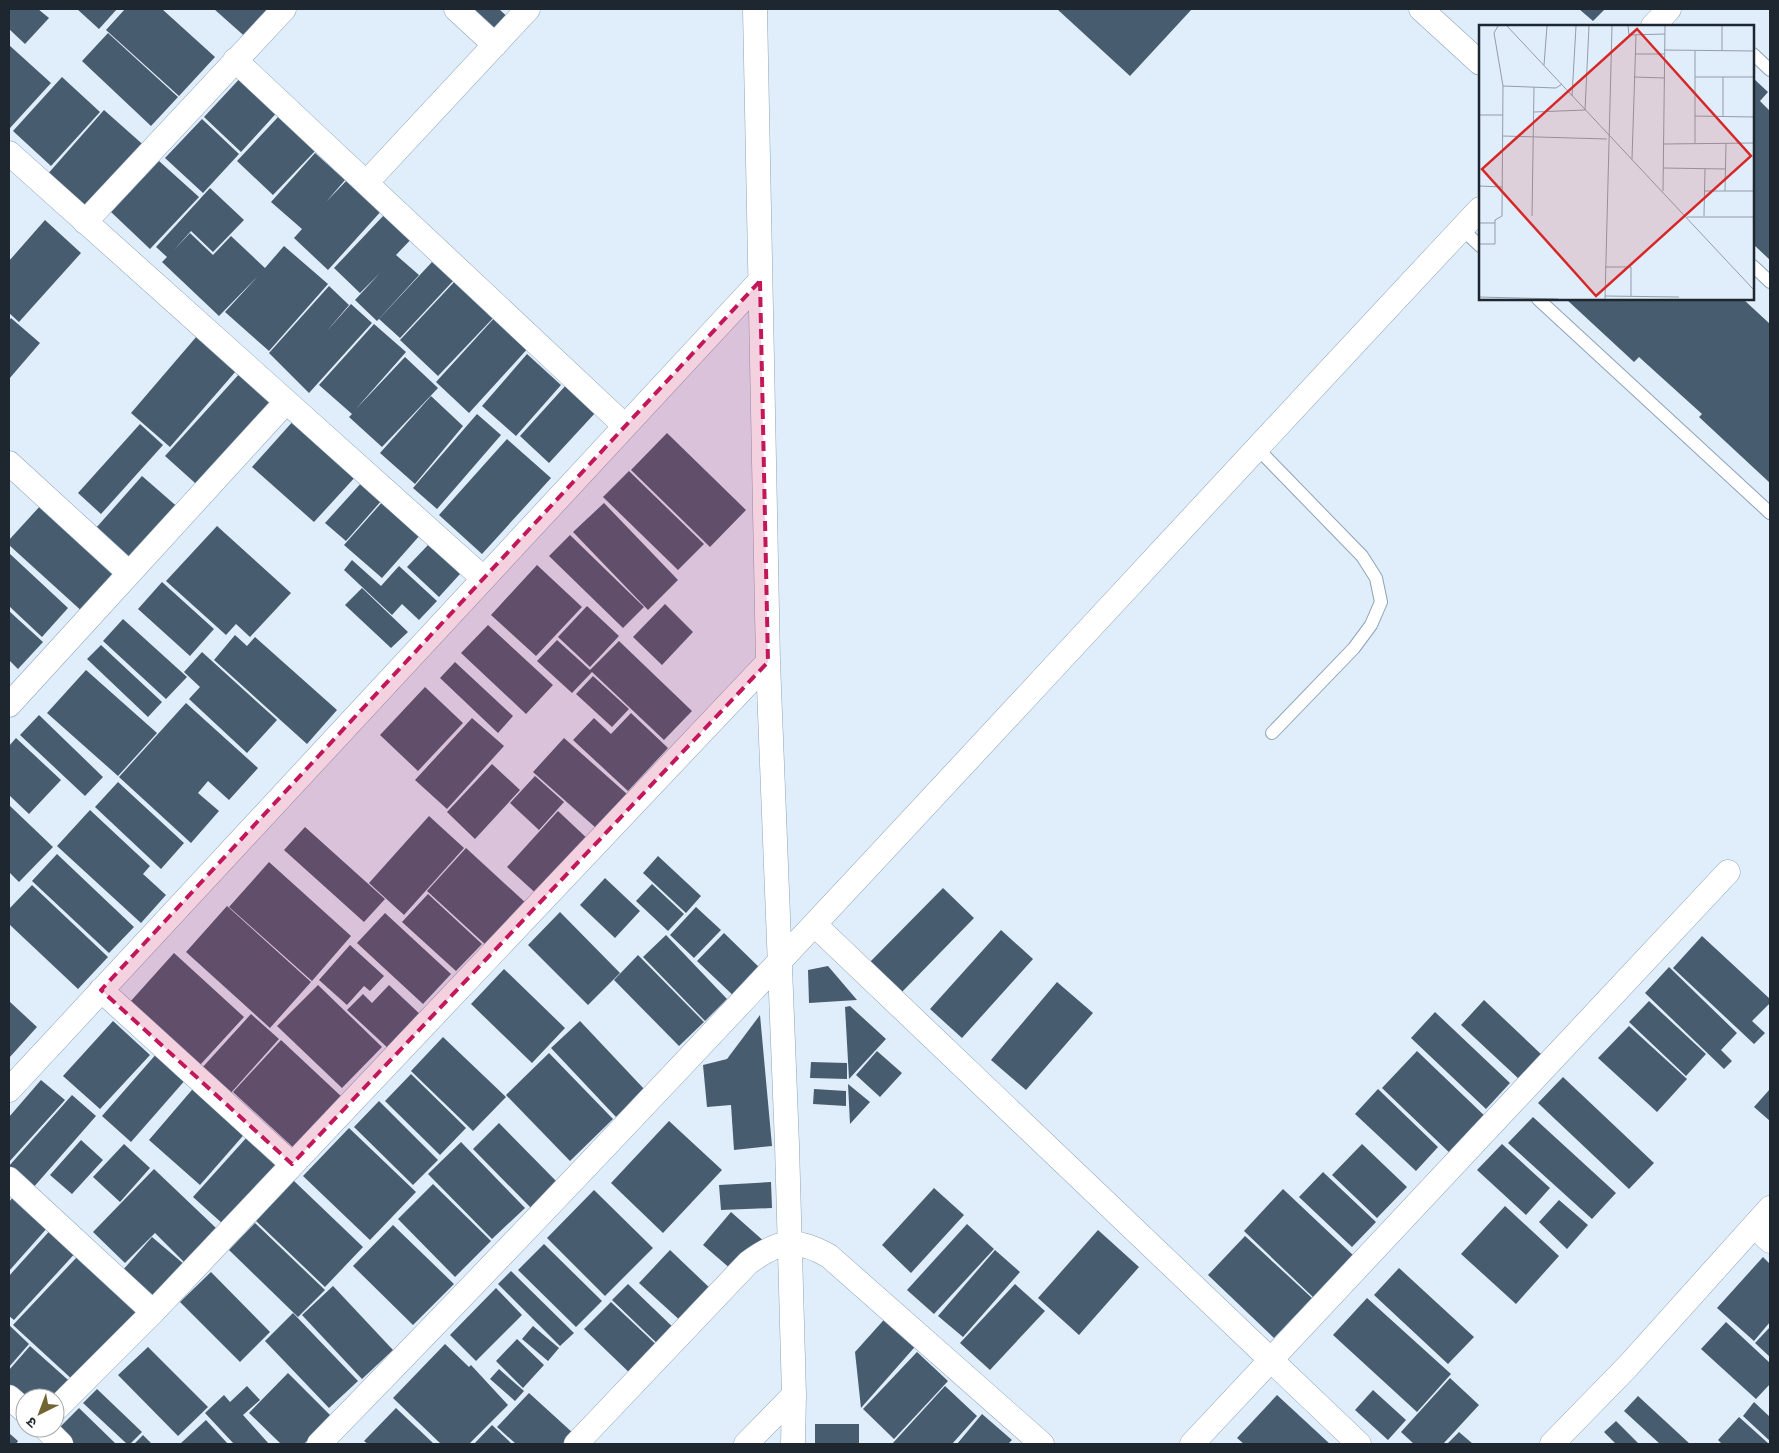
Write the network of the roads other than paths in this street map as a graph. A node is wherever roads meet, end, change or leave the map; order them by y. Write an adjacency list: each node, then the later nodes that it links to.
1 (284, 9): 10 (street)
2 (456, 9): 8 (street)
3 (528, 9): 8 (street)
4 (755, 9): 20 (street)
5 (1421, 9): 11 (street)
6 (1669, 9): 7 (street)
7 (1654, 25)
8 (495, 45): 14 (street)
9 (1754, 55): 12 (lane)
10 (236, 60): 14 (street); 16 (street)
11 (1479, 62)
12 (1770, 70)
13 (9, 153): 16 (street)
14 (366, 183): 24 (street)
15 (1479, 210): 17 (street)
16 (85, 222): 23 (street)
17 (1462, 229): 18 (lane); 25 (street)
18 (1479, 245)
19 (1754, 267): 21 (lane)
20 (760, 281): 24 (street); 30 (street)
21 (1770, 282)
22 (1539, 300): 27 (lane)
23 (286, 402): 28 (street); 29 (street)
24 (625, 426): 29 (street)
25 (1257, 448): 32 (lane); 34 (street)
26 (9, 462): 28 (street)
27 (1770, 513)
28 (129, 573): 31 (street)
29 (484, 578): 36 (street)
30 (768, 662): 35 (street); 38 (street)
31 (9, 705)
32 (1272, 733)
33 (1728, 872): 44 (street)
34 (814, 925): 35 (street); 44 (street)
35 (780, 962): 42 (street); 47 (street)
36 (101, 990): 37 (street); 38 (street)
37 (9, 1090)
38 (292, 1164): 43 (street)
39 (9, 1179): 43 (street)
40 (1770, 1208): 41 (street)
41 (1762, 1234): 54 (street)
42 (789, 1241): 45 (street); 48 (street); 51 (street)
43 (152, 1312): 46 (street)
44 (1271, 1360): 52 (street); 53 (street)
45 (794, 1395): 49 (street); 50 (street)
46 (65, 1400)
47 (319, 1444)
48 (576, 1444)
49 (746, 1444)
50 (793, 1444)
51 (1042, 1444)
52 (1192, 1444)
53 (1359, 1444)
54 (1552, 1444)

